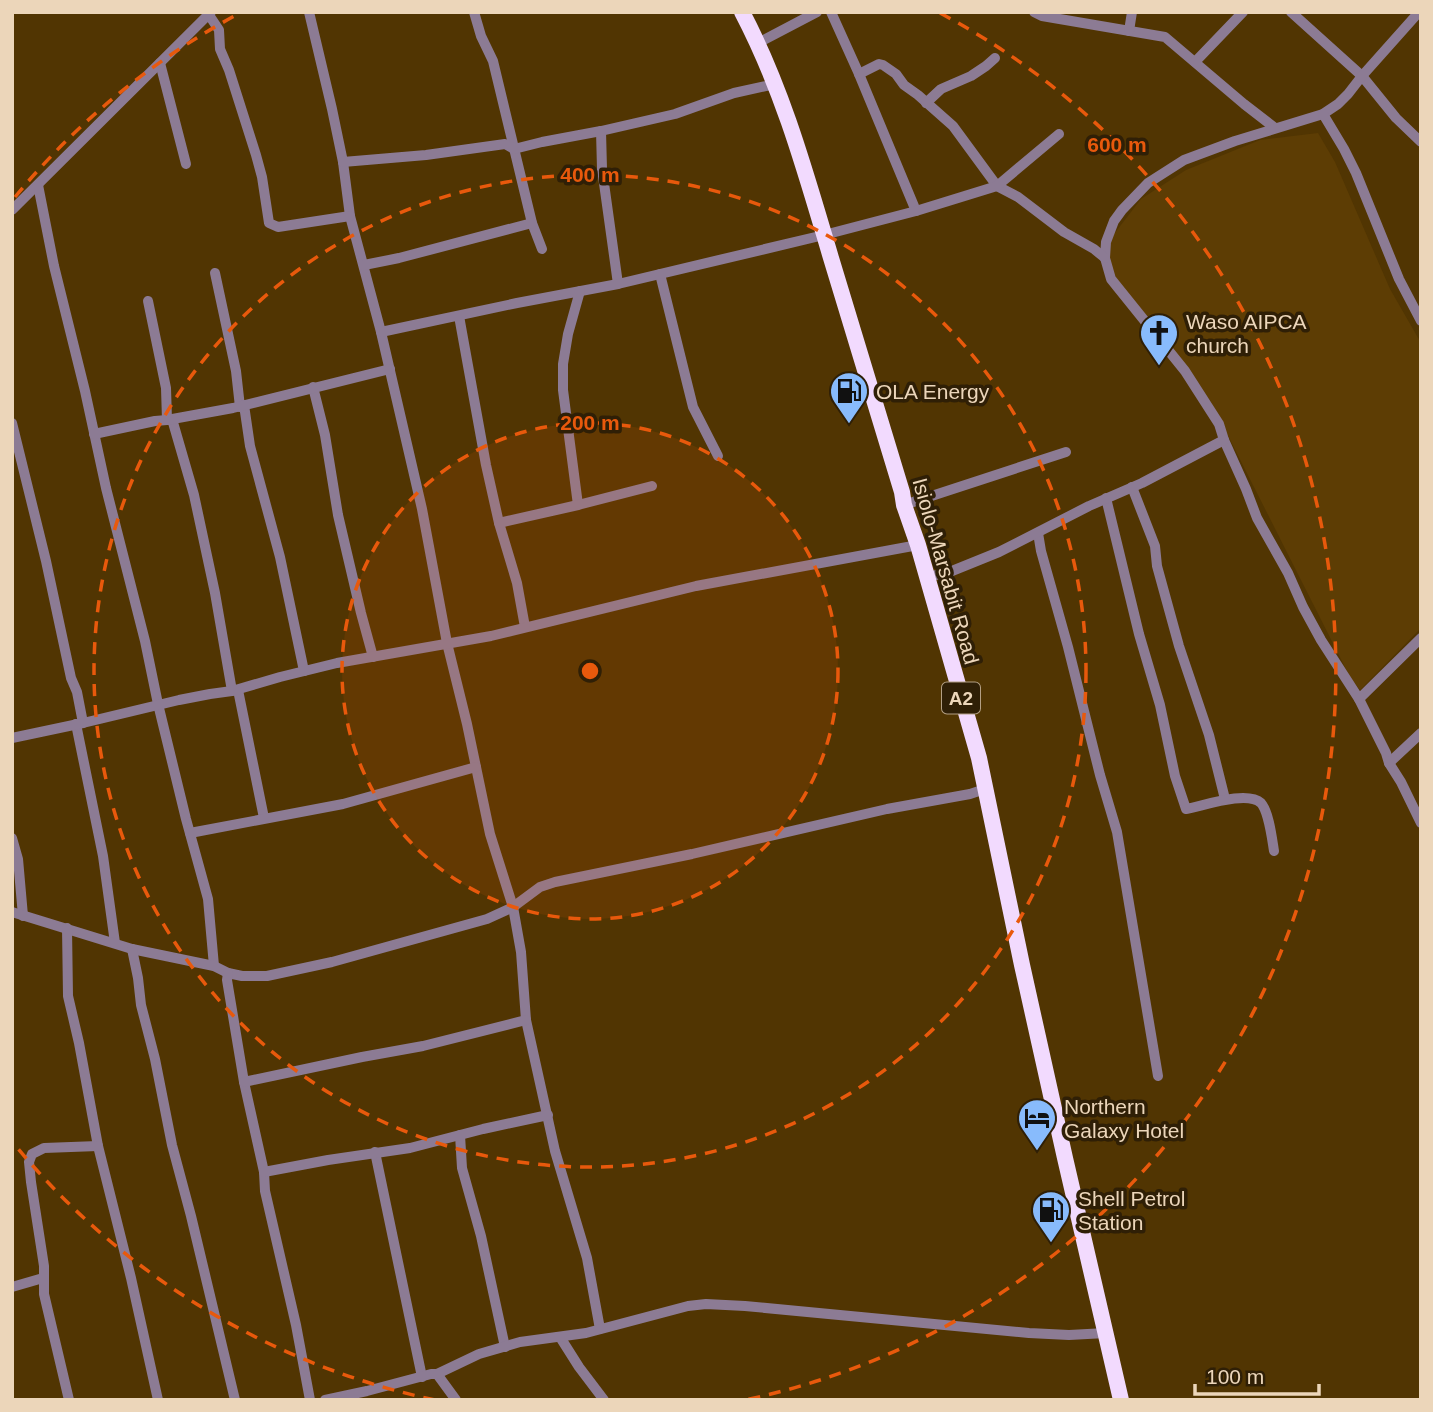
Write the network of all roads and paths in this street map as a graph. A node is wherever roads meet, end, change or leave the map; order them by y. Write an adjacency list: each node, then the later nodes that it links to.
1 (309, 12): 28 (street)
2 (474, 12): 26 (street)
3 (742, 12): 13 (highway, Isiolo-Marsabit Road / A2)
4 (817, 12): 13 (street)
5 (831, 12): 17 (street)
6 (1034, 12): 12 (street)
7 (1132, 12): 12 (street)
8 (1243, 12): 15 (street)
9 (1291, 12): 18 (street)
10 (1419, 12): 18 (street)
11 (210, 14): 16 (street); 33 (street)
12 (1129, 31): 15 (street)
13 (758, 43): 19 (highway, Isiolo-Marsabit Road / A2)
14 (995, 58): 20 (street)
15 (1195, 62): 22 (street)
16 (160, 63): 27 (street); 29 (street)
17 (859, 74): 20 (street); 32 (street)
18 (1362, 76): 21 (street); 25 (street)
19 (775, 84): 23 (street); 35 (highway, Isiolo-Marsabit Road / A2)
20 (926, 103): 30 (street)
21 (1324, 114): 22 (street); 45 (street)
22 (1275, 128): 37 (street)
23 (601, 131): 26 (street); 41 (street)
24 (1059, 134): 30 (street)
25 (1421, 142)
26 (514, 149): 28 (street); 34 (street)
27 (186, 163)
28 (343, 163): 33 (street)
29 (38, 185): 31 (street); 52 (street)
30 (997, 186): 32 (street); 37 (street)
31 (12, 210)
32 (916, 211): 35 (street)
33 (351, 215): 38 (street)
34 (532, 223): 36 (street); 38 (street)
35 (824, 234): 40 (street); 60 (highway, Isiolo-Marsabit Road / A2)
36 (542, 249)
37 (1105, 258): 53 (street)
38 (364, 265): 46 (street)
39 (215, 273): 49 (street)
40 (660, 274): 41 (street); 55 (street)
41 (618, 284): 42 (street)
42 (580, 291): 44 (street); 59 (street)
43 (148, 301): 50 (street)
44 (459, 316): 46 (street); 61 (street)
45 (1421, 321)
46 (381, 332): 47 (street)
47 (390, 369): 48 (street); 67 (street)
48 (313, 387): 49 (street); 68 (street)
49 (242, 406): 50 (street); 69 (street)
50 (169, 420): 52 (street); 70 (street)
51 (12, 423): 73 (street)
52 (94, 435): 72 (street)
53 (1224, 440): 57 (street); 71 (street)
54 (1066, 452): 60 (street)
55 (718, 456)
56 (652, 486): 59 (street)
57 (1132, 487): 58 (street); 79 (street)
58 (1106, 498): 62 (street); 79 (street)
59 (578, 505): 61 (street)
60 (904, 505): 63 (highway, Isiolo-Marsabit Road / A2)
61 (499, 523): 65 (street)
62 (1038, 533): 64 (street); 93 (street)
63 (918, 544): 64 (highway, Isiolo-Marsabit Road / A2); 65 (street)
64 (928, 577): 78 (highway, Isiolo-Marsabit Road / A2)
65 (525, 627): 67 (street)
66 (1421, 638): 71 (street)
67 (447, 643): 68 (street); 77 (street)
68 (373, 657): 69 (street)
69 (304, 671): 70 (street)
70 (235, 691): 72 (street); 80 (street)
71 (1359, 699): 76 (street)
72 (159, 704): 73 (street); 82 (street)
73 (80, 723): 75 (street); 88 (street)
74 (1421, 733): 76 (street)
75 (13, 736)
76 (1390, 764): 81 (street)
77 (476, 767): 80 (street); 85 (street)
78 (985, 789): 85 (street); 103 (highway, Isiolo-Marsabit Road / A2)
79 (1226, 799): 84 (street)
80 (264, 818): 82 (street)
81 (1421, 823)
82 (190, 833): 90 (street)
83 (12, 838): 86 (street)
84 (1274, 851)
85 (513, 906): 91 (street); 92 (street)
86 (18, 914): 87 (street)
87 (67, 928): 88 (street); 97 (street)
88 (115, 943): 89 (street)
89 (132, 949): 90 (street); 111 (street)
90 (214, 966): 91 (street)
91 (228, 973): 94 (street)
92 (526, 1020): 94 (street); 95 (street)
93 (1157, 1076)
94 (244, 1082): 99 (street)
95 (548, 1115): 96 (street); 102 (street)
96 (460, 1135): 98 (street); 105 (street)
97 (98, 1146): 100 (street); 110 (street)
98 (375, 1152): 99 (street); 107 (street)
99 (264, 1171): 112 (street)
100 (43, 1278): 101 (street); 109 (street)
101 (12, 1287)
102 (600, 1329): 103 (street); 104 (street)
103 (1105, 1333): 116 (highway, Isiolo-Marsabit Road / A2)
104 (561, 1337): 105 (street); 115 (street)
105 (505, 1347): 106 (street)
106 (437, 1374): 107 (street); 114 (street)
107 (422, 1377): 108 (street)
108 (367, 1396): 113 (street)
109 (69, 1400)
110 (159, 1400)
111 (235, 1400)
112 (310, 1400)
113 (325, 1400)
114 (456, 1400)
115 (604, 1400)
116 (1121, 1400)

